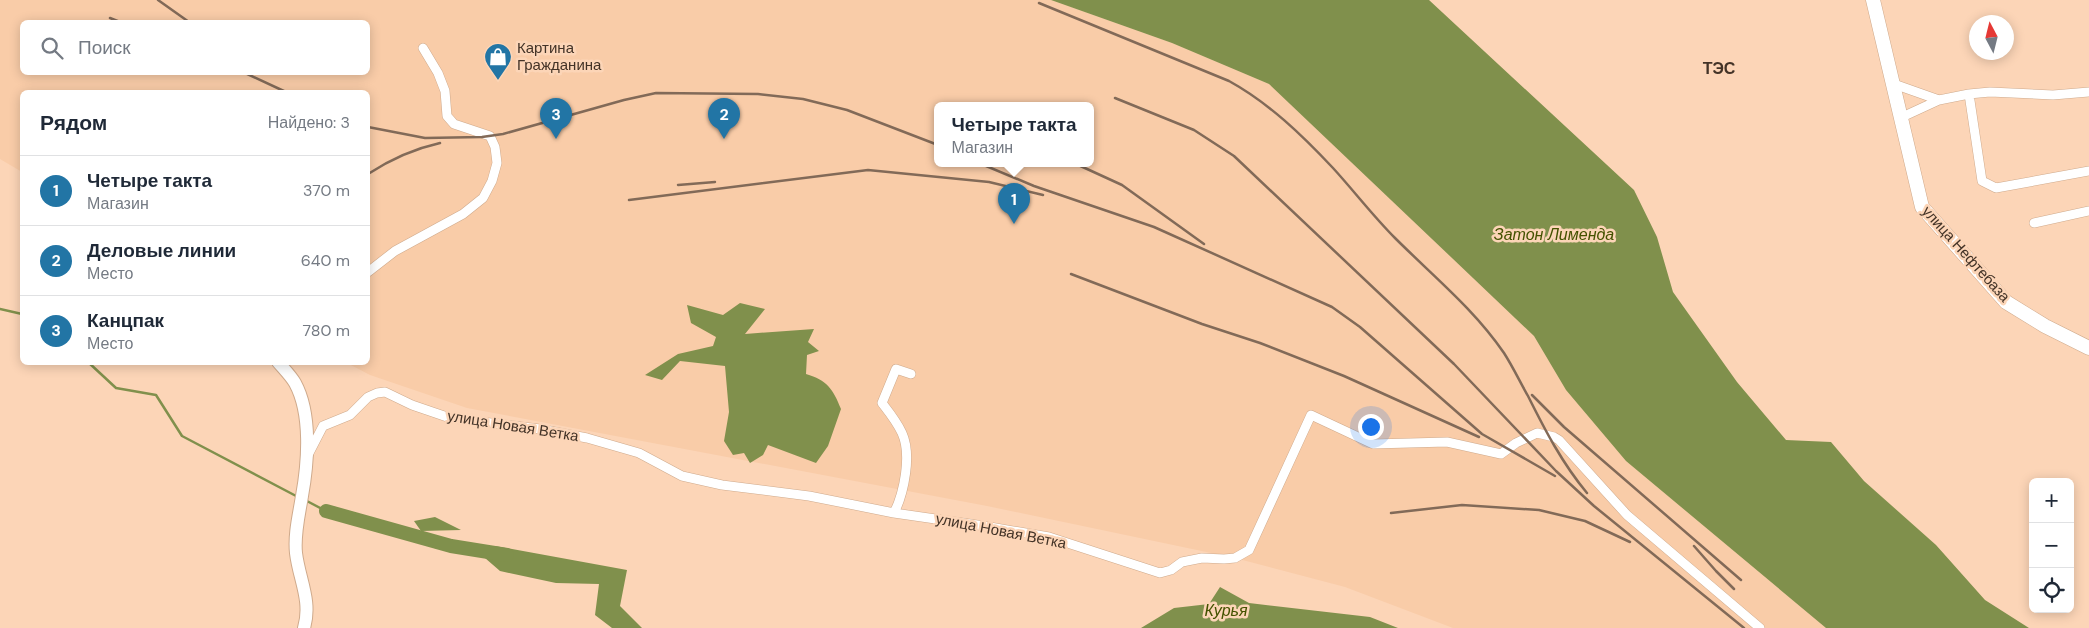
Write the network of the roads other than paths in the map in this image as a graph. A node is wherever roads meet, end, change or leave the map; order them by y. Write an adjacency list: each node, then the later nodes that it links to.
1 (1873, 0): 3 (main road, улица Нефтебаза)
2 (423, 48): 11 (street)
3 (1891, 83): 6 (street); 7 (main road, улица Нефтебаза)
4 (2089, 92): 5 (street)
5 (1969, 94): 6 (street); 8 (street)
6 (1939, 100): 7 (street)
7 (1900, 118): 12 (main road, улица Нефтебаза)
8 (2089, 171)
9 (2089, 211): 10 (street)
10 (2034, 222)
11 (370, 270)
12 (2089, 348)
13 (280, 365): 15 (street)
14 (911, 374): 16 (street)
15 (306, 458): 16 (street, улица Новая Ветка); 17 (street)
16 (894, 513): 18 (street, улица Новая Ветка)
17 (304, 628)
18 (1760, 628)

